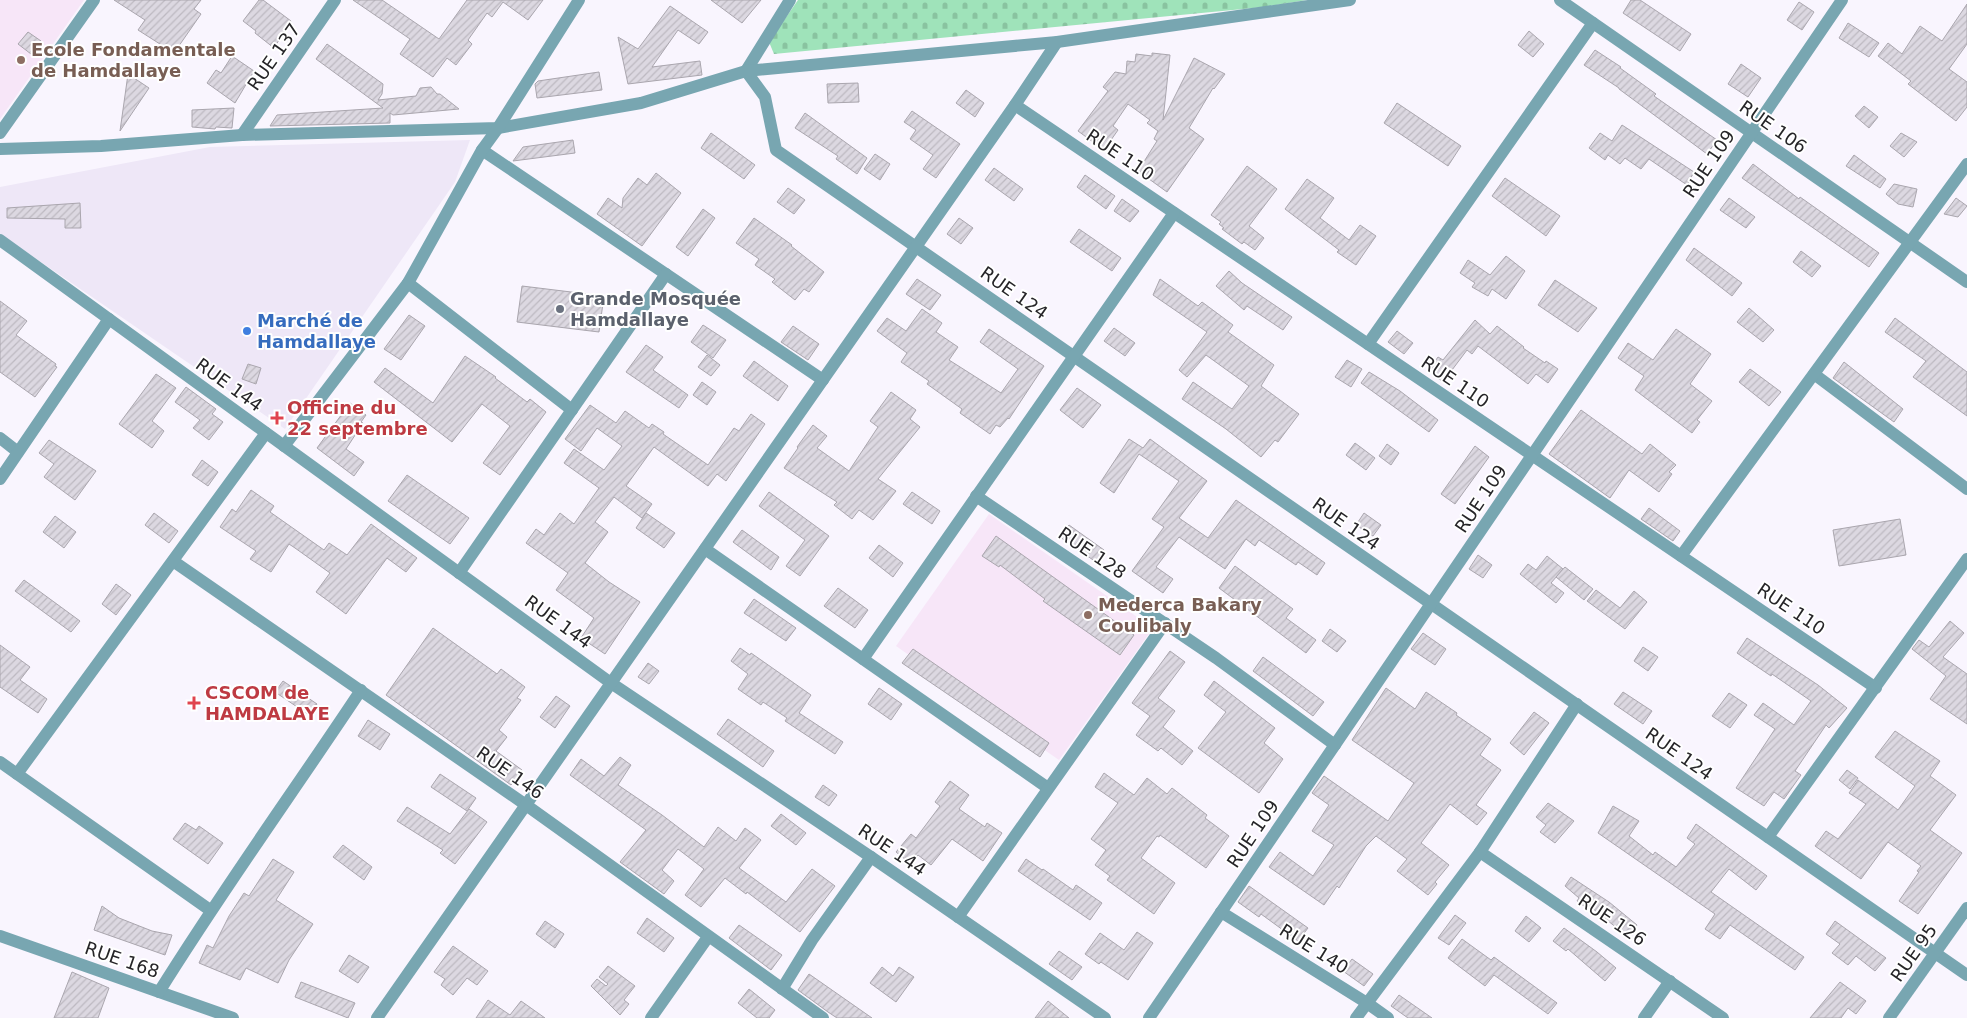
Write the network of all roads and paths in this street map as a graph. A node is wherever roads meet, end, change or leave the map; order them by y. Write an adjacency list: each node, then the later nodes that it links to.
1 (94, 0): 13 (street)
2 (335, 0): 15 (street, RUE 137)
3 (579, 0): 12 (street)
4 (790, 0): 10 (street)
5 (1350, 0): 9 (street)
6 (1560, 0): 8 (street, RUE 106)
7 (1842, 0): 14 (street, RUE 109)
8 (1593, 23): 14 (street, RUE 106); 27 (street)
9 (1057, 42): 10 (street); 11 (street)
10 (746, 71): 12 (street); 22 (street, RUE 124)
11 (1015, 105): 19 (street, RUE 110); 22 (street)
12 (498, 128): 15 (street); 17 (street)
13 (0, 133)
14 (1751, 133): 21 (street, RUE 106); 36 (street, RUE 109)
15 (242, 135): 16 (street)
16 (0, 149)
17 (482, 150): 23 (street); 25 (street)
18 (1967, 164): 21 (street)
19 (1174, 213): 27 (street, RUE 110); 28 (street)
20 (0, 240): 26 (street, RUE 144)
21 (1910, 242): 24 (street, RUE 106); 29 (street)
22 (916, 247): 28 (street, RUE 124); 30 (street)
23 (666, 274): 30 (street); 31 (street)
24 (1967, 282)
25 (408, 283): 31 (street); 34 (street)
26 (109, 319): 32 (street, RUE 144); 35 (street)
27 (1368, 344): 36 (street, RUE 110)
28 (1074, 356): 39 (street); 45 (street, RUE 124)
29 (1814, 374): 38 (street); 41 (street)
30 (823, 380): 40 (street)
31 (572, 410): 44 (street)
32 (266, 433): 34 (street, RUE 144); 43 (street)
33 (0, 438): 35 (street)
34 (284, 446): 44 (street, RUE 144)
35 (18, 452): 37 (street)
36 (1532, 455): 41 (street, RUE 110); 45 (street, RUE 109)
37 (0, 479)
38 (1967, 489)
39 (976, 496): 46 (street, RUE 128); 47 (street)
40 (705, 549): 47 (street); 48 (street)
41 (1681, 556): 49 (street, RUE 110)
42 (1967, 559): 49 (street)
43 (172, 561): 50 (street, RUE 146); 54 (street)
44 (460, 573): 48 (street, RUE 144)
45 (1431, 604): 51 (street, RUE 124); 52 (street, RUE 109)
46 (1164, 623): 52 (street, RUE 128); 55 (street)
47 (863, 659): 55 (street)
48 (611, 683): 56 (street); 59 (street, RUE 144)
49 (1876, 688): 57 (street)
50 (361, 690): 56 (street, RUE 146); 61 (street)
51 (1576, 704): 57 (street, RUE 124); 58 (street)
52 (1335, 745): 62 (street, RUE 109)
53 (0, 762): 54 (street)
54 (17, 774): 61 (street)
55 (1048, 788): 63 (street)
56 (526, 805): 65 (street, RUE 146); 73 (street)
57 (1768, 837): 66 (street, RUE 124)
58 (1480, 852): 68 (street, RUE 126); 71 (street)
59 (870, 857): 63 (street, RUE 144); 69 (street)
60 (1967, 908): 66 (street, RUE 95)
61 (210, 910): 70 (street)
62 (1221, 912): 71 (street, RUE 140); 77 (street, RUE 109)
63 (958, 917): 76 (street, RUE 144)
64 (0, 936): 70 (street, RUE 168)
65 (708, 937): 69 (street, RUE 146); 74 (street)
66 (1935, 953): 67 (street, RUE 124); 82 (street, RUE 95)
67 (1967, 975)
68 (1670, 981): 80 (street); 81 (street, RUE 126)
69 (782, 989): 75 (street, RUE 146)
70 (159, 992): 72 (street, RUE 168)
71 (1367, 1003): 78 (street); 79 (street, RUE 140)
72 (233, 1018)
73 (377, 1018)
74 (651, 1018)
75 (823, 1018)
76 (1105, 1018)
77 (1149, 1018)
78 (1356, 1018)
79 (1388, 1018)
80 (1644, 1018)
81 (1723, 1018)
82 (1889, 1018)

